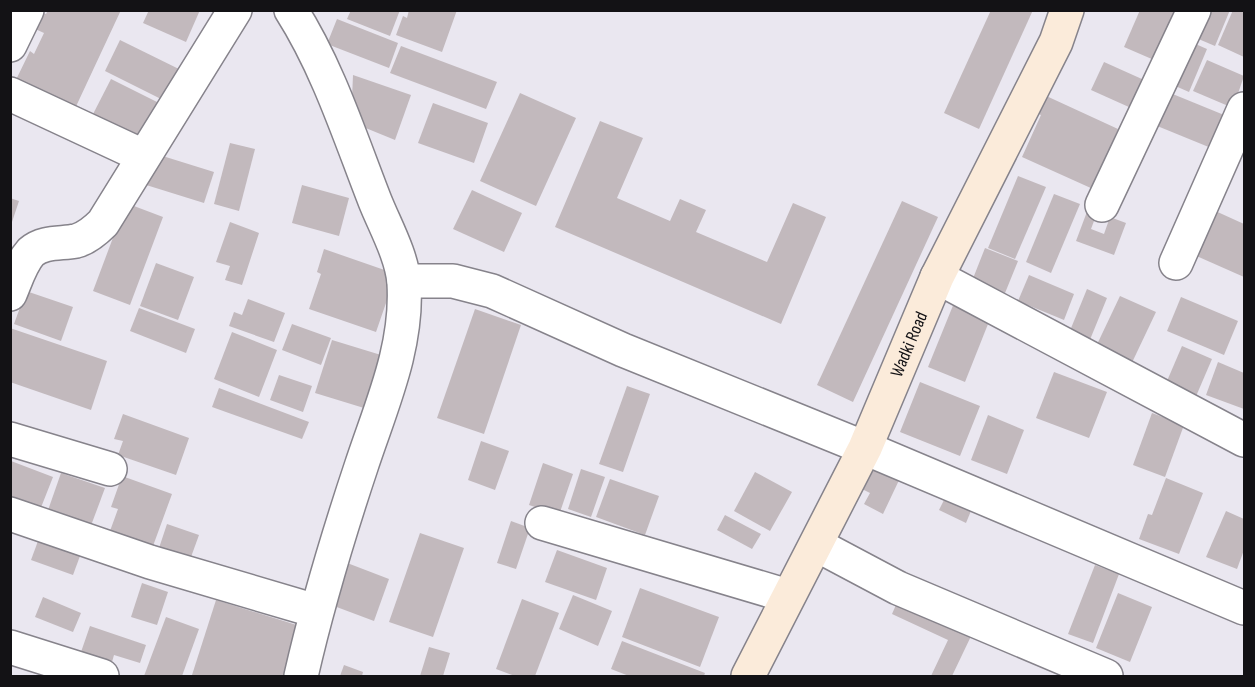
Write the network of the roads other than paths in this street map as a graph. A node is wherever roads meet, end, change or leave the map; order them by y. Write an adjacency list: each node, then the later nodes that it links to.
1 (27, 10): 6 (street)
2 (235, 10): 9 (street)
3 (291, 10): 13 (street)
4 (1067, 10): 12 (street, Wadki Road)
5 (1194, 10): 10 (street)
6 (10, 45)
7 (10, 94): 9 (street)
8 (1245, 109): 11 (street)
9 (143, 156): 14 (street)
10 (1102, 205)
11 (1176, 263)
12 (937, 277): 16 (street); 17 (street, Wadki Road)
13 (404, 281): 17 (street); 24 (street)
14 (10, 294)
15 (10, 439): 18 (street)
16 (1245, 440)
17 (865, 447): 21 (street, Wadki Road); 23 (street)
18 (110, 470)
19 (10, 514): 24 (street)
20 (542, 523): 22 (street)
21 (817, 545): 22 (street, Wadki Road); 29 (street)
22 (788, 597): 28 (street, Wadki Road)
23 (1245, 608)
24 (316, 611): 27 (street)
25 (10, 646): 26 (street)
26 (102, 676)
27 (301, 676)
28 (748, 676)
29 (1106, 676)

